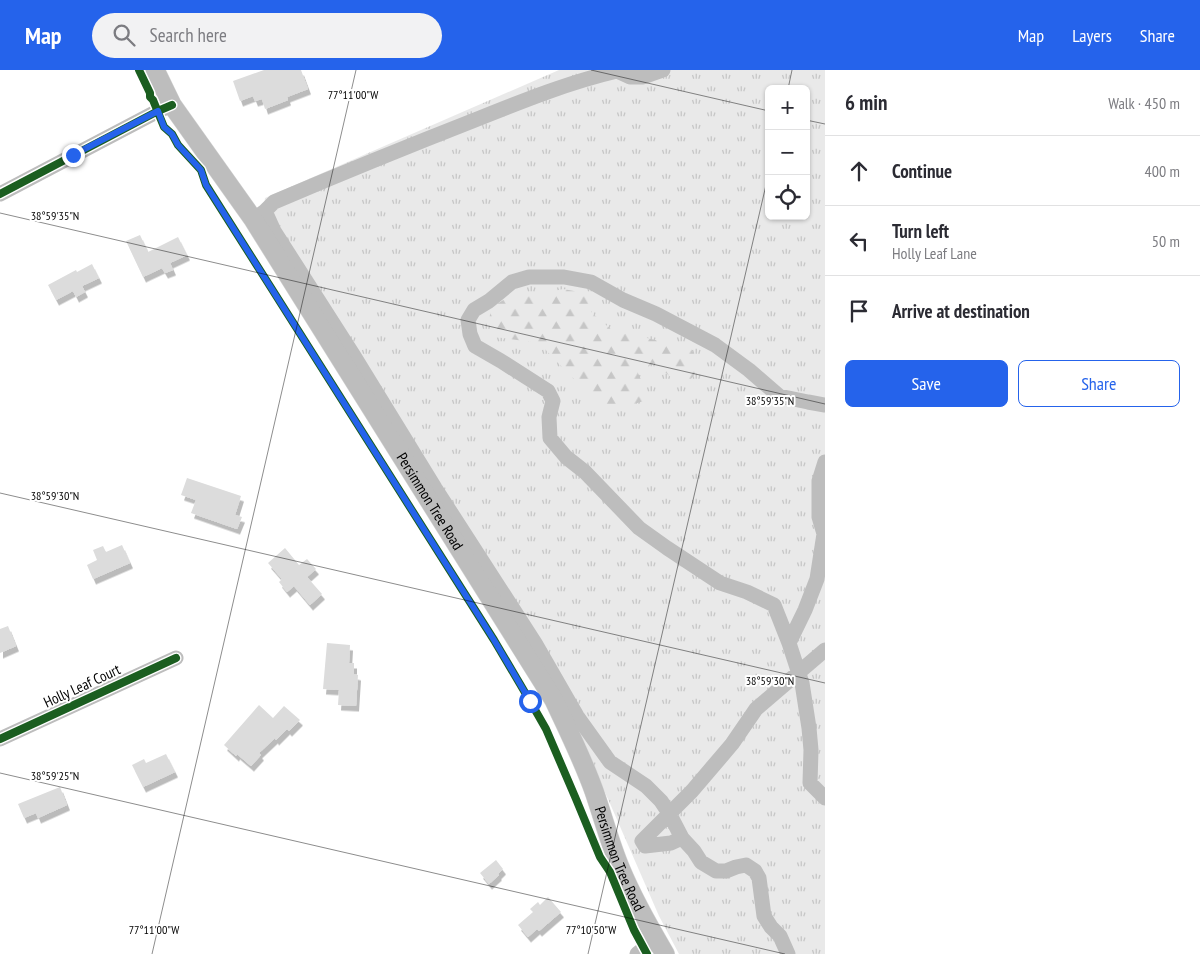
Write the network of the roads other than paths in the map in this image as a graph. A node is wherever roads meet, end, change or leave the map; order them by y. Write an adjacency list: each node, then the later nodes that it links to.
1 (155, 70): 3 (main road, Persimmon Tree Road)
2 (663, 70): 5 (street)
3 (172, 105): 4 (street); 5 (main road, Persimmon Tree Road)
4 (0, 194)
5 (259, 215): 14 (street); 16 (main road, Persimmon Tree Road)
6 (825, 405): 8 (street)
7 (825, 462): 8 (street)
8 (789, 643): 11 (street)
9 (825, 650): 11 (street)
10 (176, 658): 12 (street, Holly Leaf Court)
11 (799, 672): 13 (street); 14 (street)
12 (0, 739)
13 (825, 798)
14 (669, 814): 15 (street); 15 (street)
15 (682, 838): 18 (street)
16 (660, 947): 17 (street)
17 (637, 954)
18 (788, 954)

